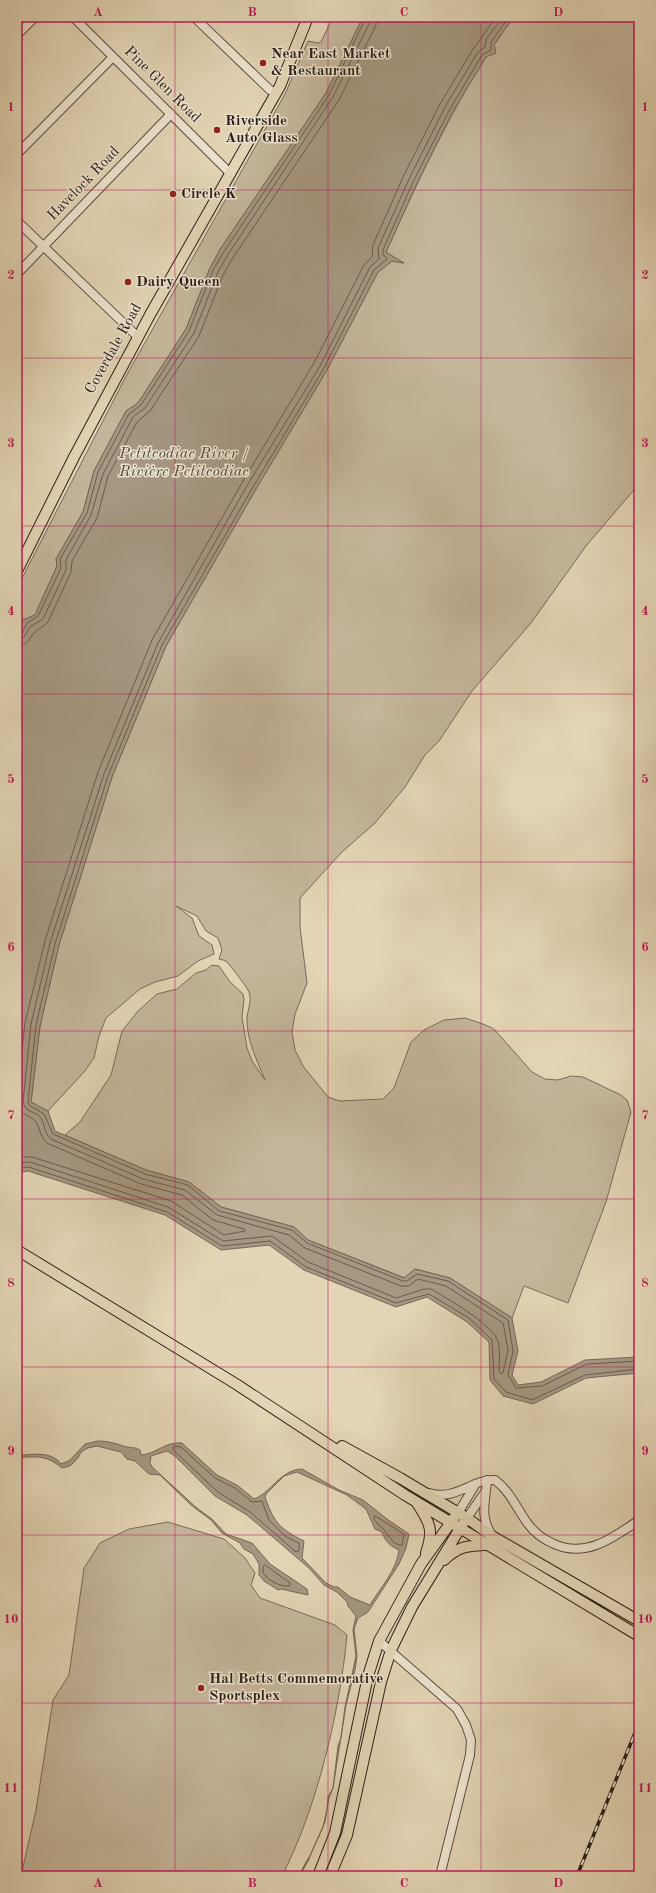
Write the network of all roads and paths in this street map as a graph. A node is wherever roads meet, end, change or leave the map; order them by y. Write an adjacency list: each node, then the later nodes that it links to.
1 (35, 17): 5 (street)
2 (73, 17): 6 (street, Pine Glen Road)
3 (194, 17): 7 (street)
4 (308, 17): 7 (main road, Coverdale Road)
5 (17, 35)
6 (113, 57): 8 (street, Pine Glen Road); 9 (street)
7 (276, 93): 10 (main road, Coverdale Road)
8 (171, 114): 10 (street, Pine Glen Road); 12 (street, Havelock Road)
9 (17, 154)
10 (231, 174): 14 (main road, Coverdale Road)
11 (17, 221): 12 (street)
12 (43, 246): 13 (street, Havelock Road); 14 (street)
13 (17, 274)
14 (138, 337): 15 (main road, Coverdale Road)
15 (20, 559): 16 (main road, Coverdale Road)
16 (17, 571)
17 (17, 1250): 18 (main road)
18 (281, 1412): 22 (main road); 23 (main road)
19 (486, 1480): 20 (street); 21 (street); 25 (street)
20 (476, 1484): 22 (street); 24 (street)
21 (486, 1490): 24 (street); 27 (street)
22 (423, 1492): 24 (main road)
23 (416, 1501): 26 (main road); 29 (main road)
24 (465, 1517): 26 (main road); 27 (main road)
25 (639, 1520)
26 (459, 1527): 28 (main road); 29 (main road); 30 (main road)
27 (492, 1536): 31 (main road)
28 (486, 1545): 30 (main road); 32 (main road)
29 (421, 1564): 33 (main road)
30 (436, 1566): 34 (main road)
31 (639, 1621)
32 (639, 1636)
33 (379, 1641): 34 (street); 35 (main road)
34 (391, 1650): 36 (main road); 37 (street)
35 (318, 1876)
36 (330, 1876)
37 (440, 1876)

